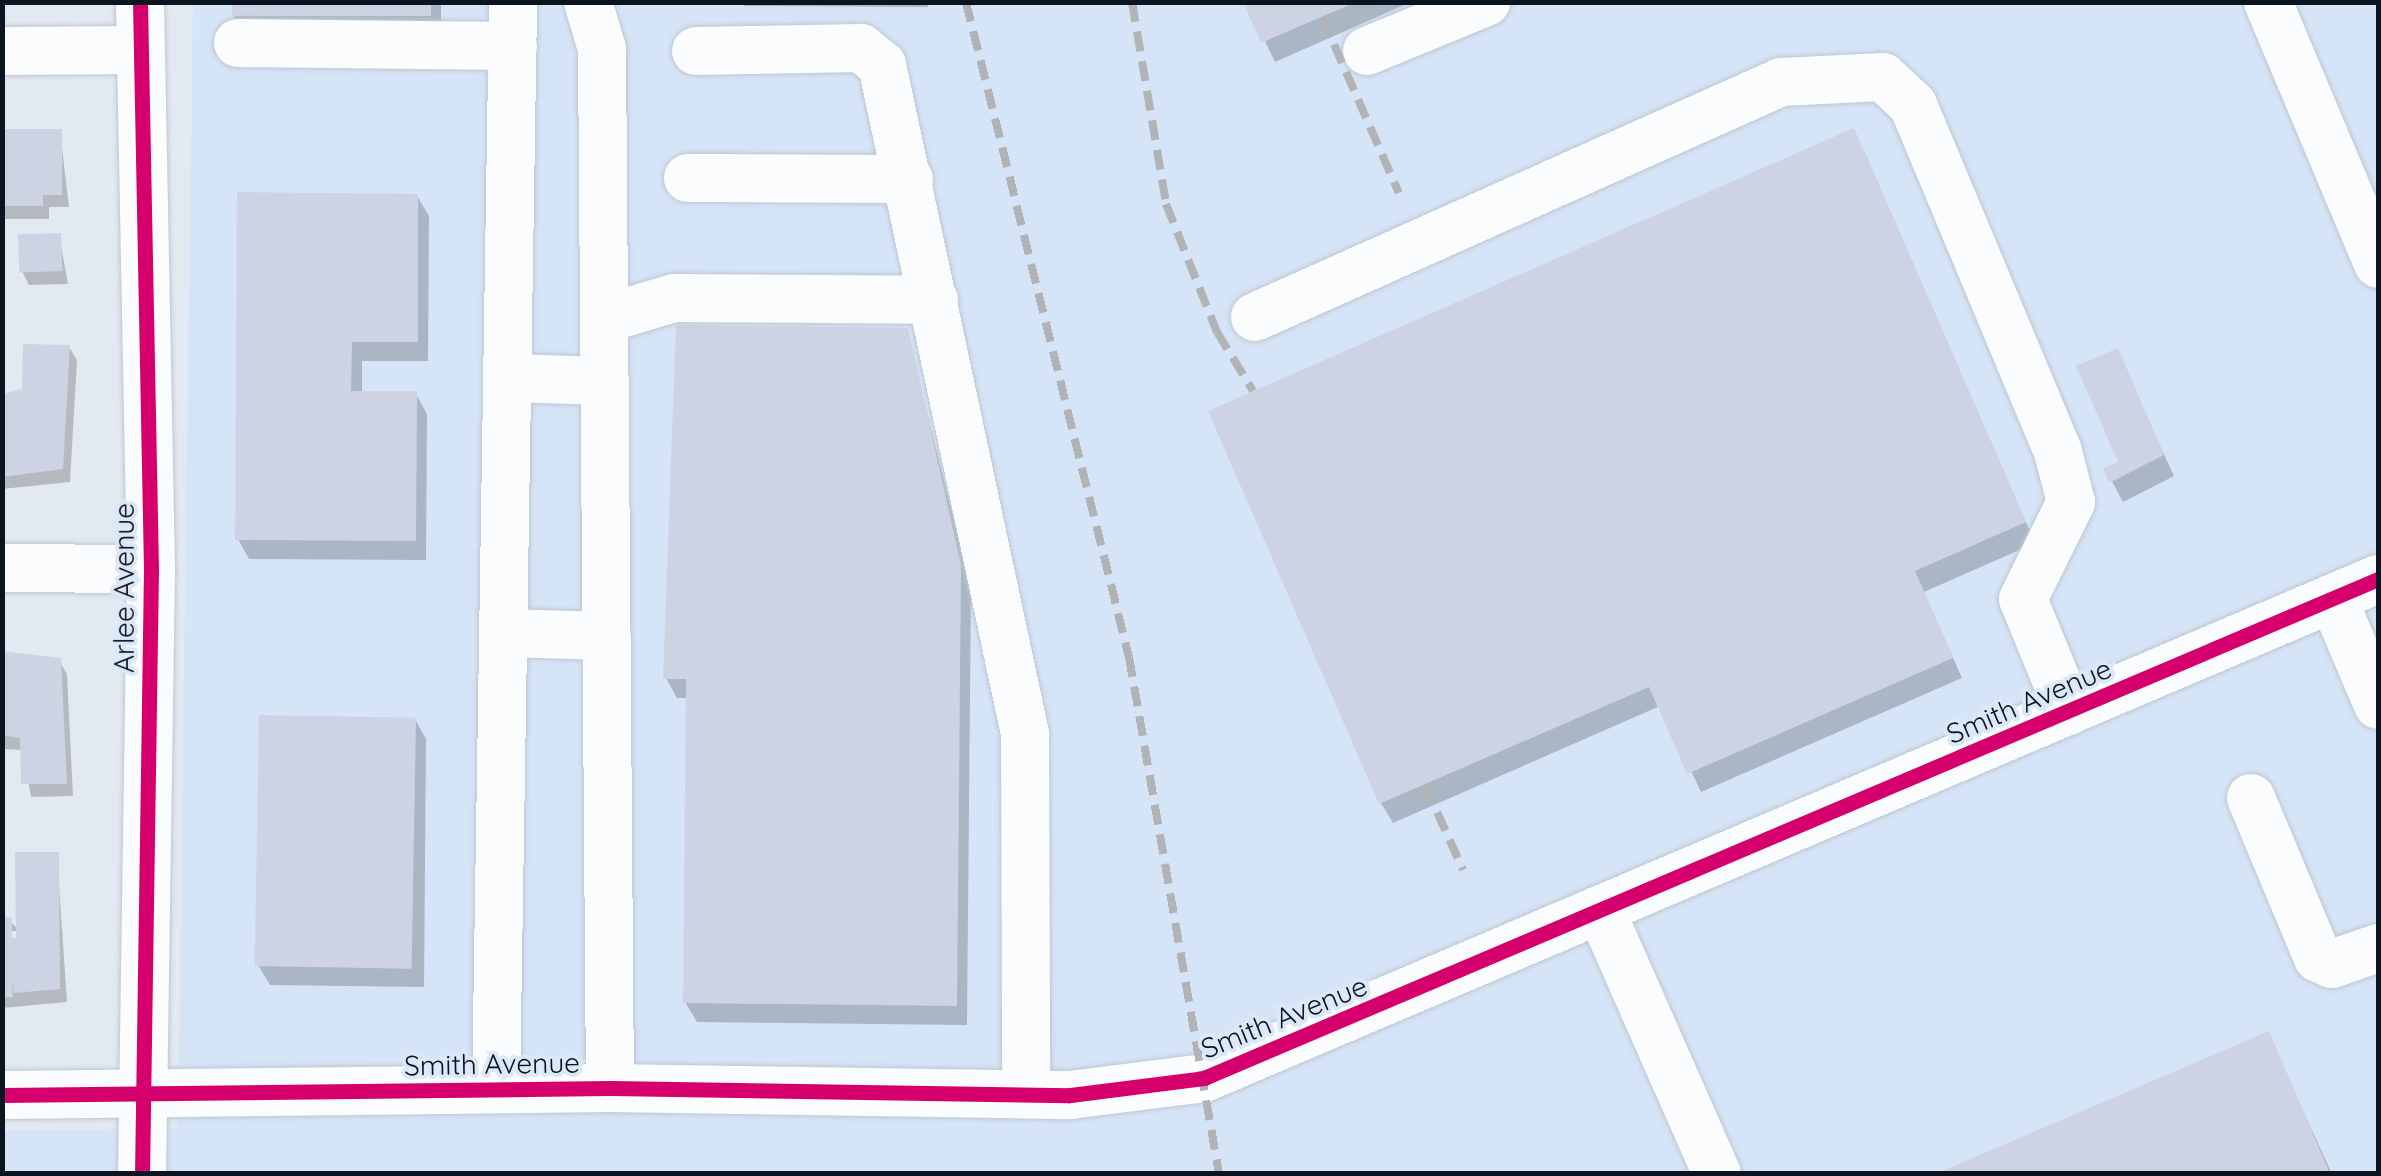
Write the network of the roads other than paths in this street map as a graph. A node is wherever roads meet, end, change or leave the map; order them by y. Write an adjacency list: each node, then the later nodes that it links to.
1 (140, 2): 7 (street, Arlee Avenue)
2 (588, 2): 16 (street)
3 (1486, 2): 10 (street)
4 (2268, 2): 13 (street)
5 (513, 24): 6 (street); 17 (street)
6 (238, 43)
7 (138, 50): 8 (street); 20 (street, Arlee Avenue)
8 (2, 51)
9 (696, 51): 12 (street)
10 (1367, 51)
11 (688, 178): 12 (street)
12 (909, 180): 14 (street)
13 (2378, 264)
14 (934, 300): 16 (street); 32 (street)
15 (1255, 317): 26 (street)
16 (604, 319): 18 (street)
17 (508, 378): 18 (street); 23 (street)
18 (604, 381): 24 (street)
19 (2, 568): 20 (street)
20 (151, 569): 33 (street, Arlee Avenue)
21 (2378, 579): 22 (street, Smith Avenue)
22 (2334, 599): 25 (street); 26 (street, Smith Avenue)
23 (503, 633): 24 (street); 31 (street)
24 (607, 636): 30 (street)
25 (2378, 705)
26 (2069, 711): 28 (street, Smith Avenue)
27 (2250, 798): 29 (street)
28 (1601, 910): 32 (street, Smith Avenue); 36 (street)
29 (2378, 948)
30 (610, 1088): 31 (street, Smith Avenue); 32 (street, Smith Avenue)
31 (496, 1089): 33 (street, Smith Avenue)
32 (1026, 1094)
33 (143, 1095): 34 (street, Smith Avenue); 35 (street, Arlee Avenue)
34 (2, 1096)
35 (142, 1174)
36 (1717, 1174)

